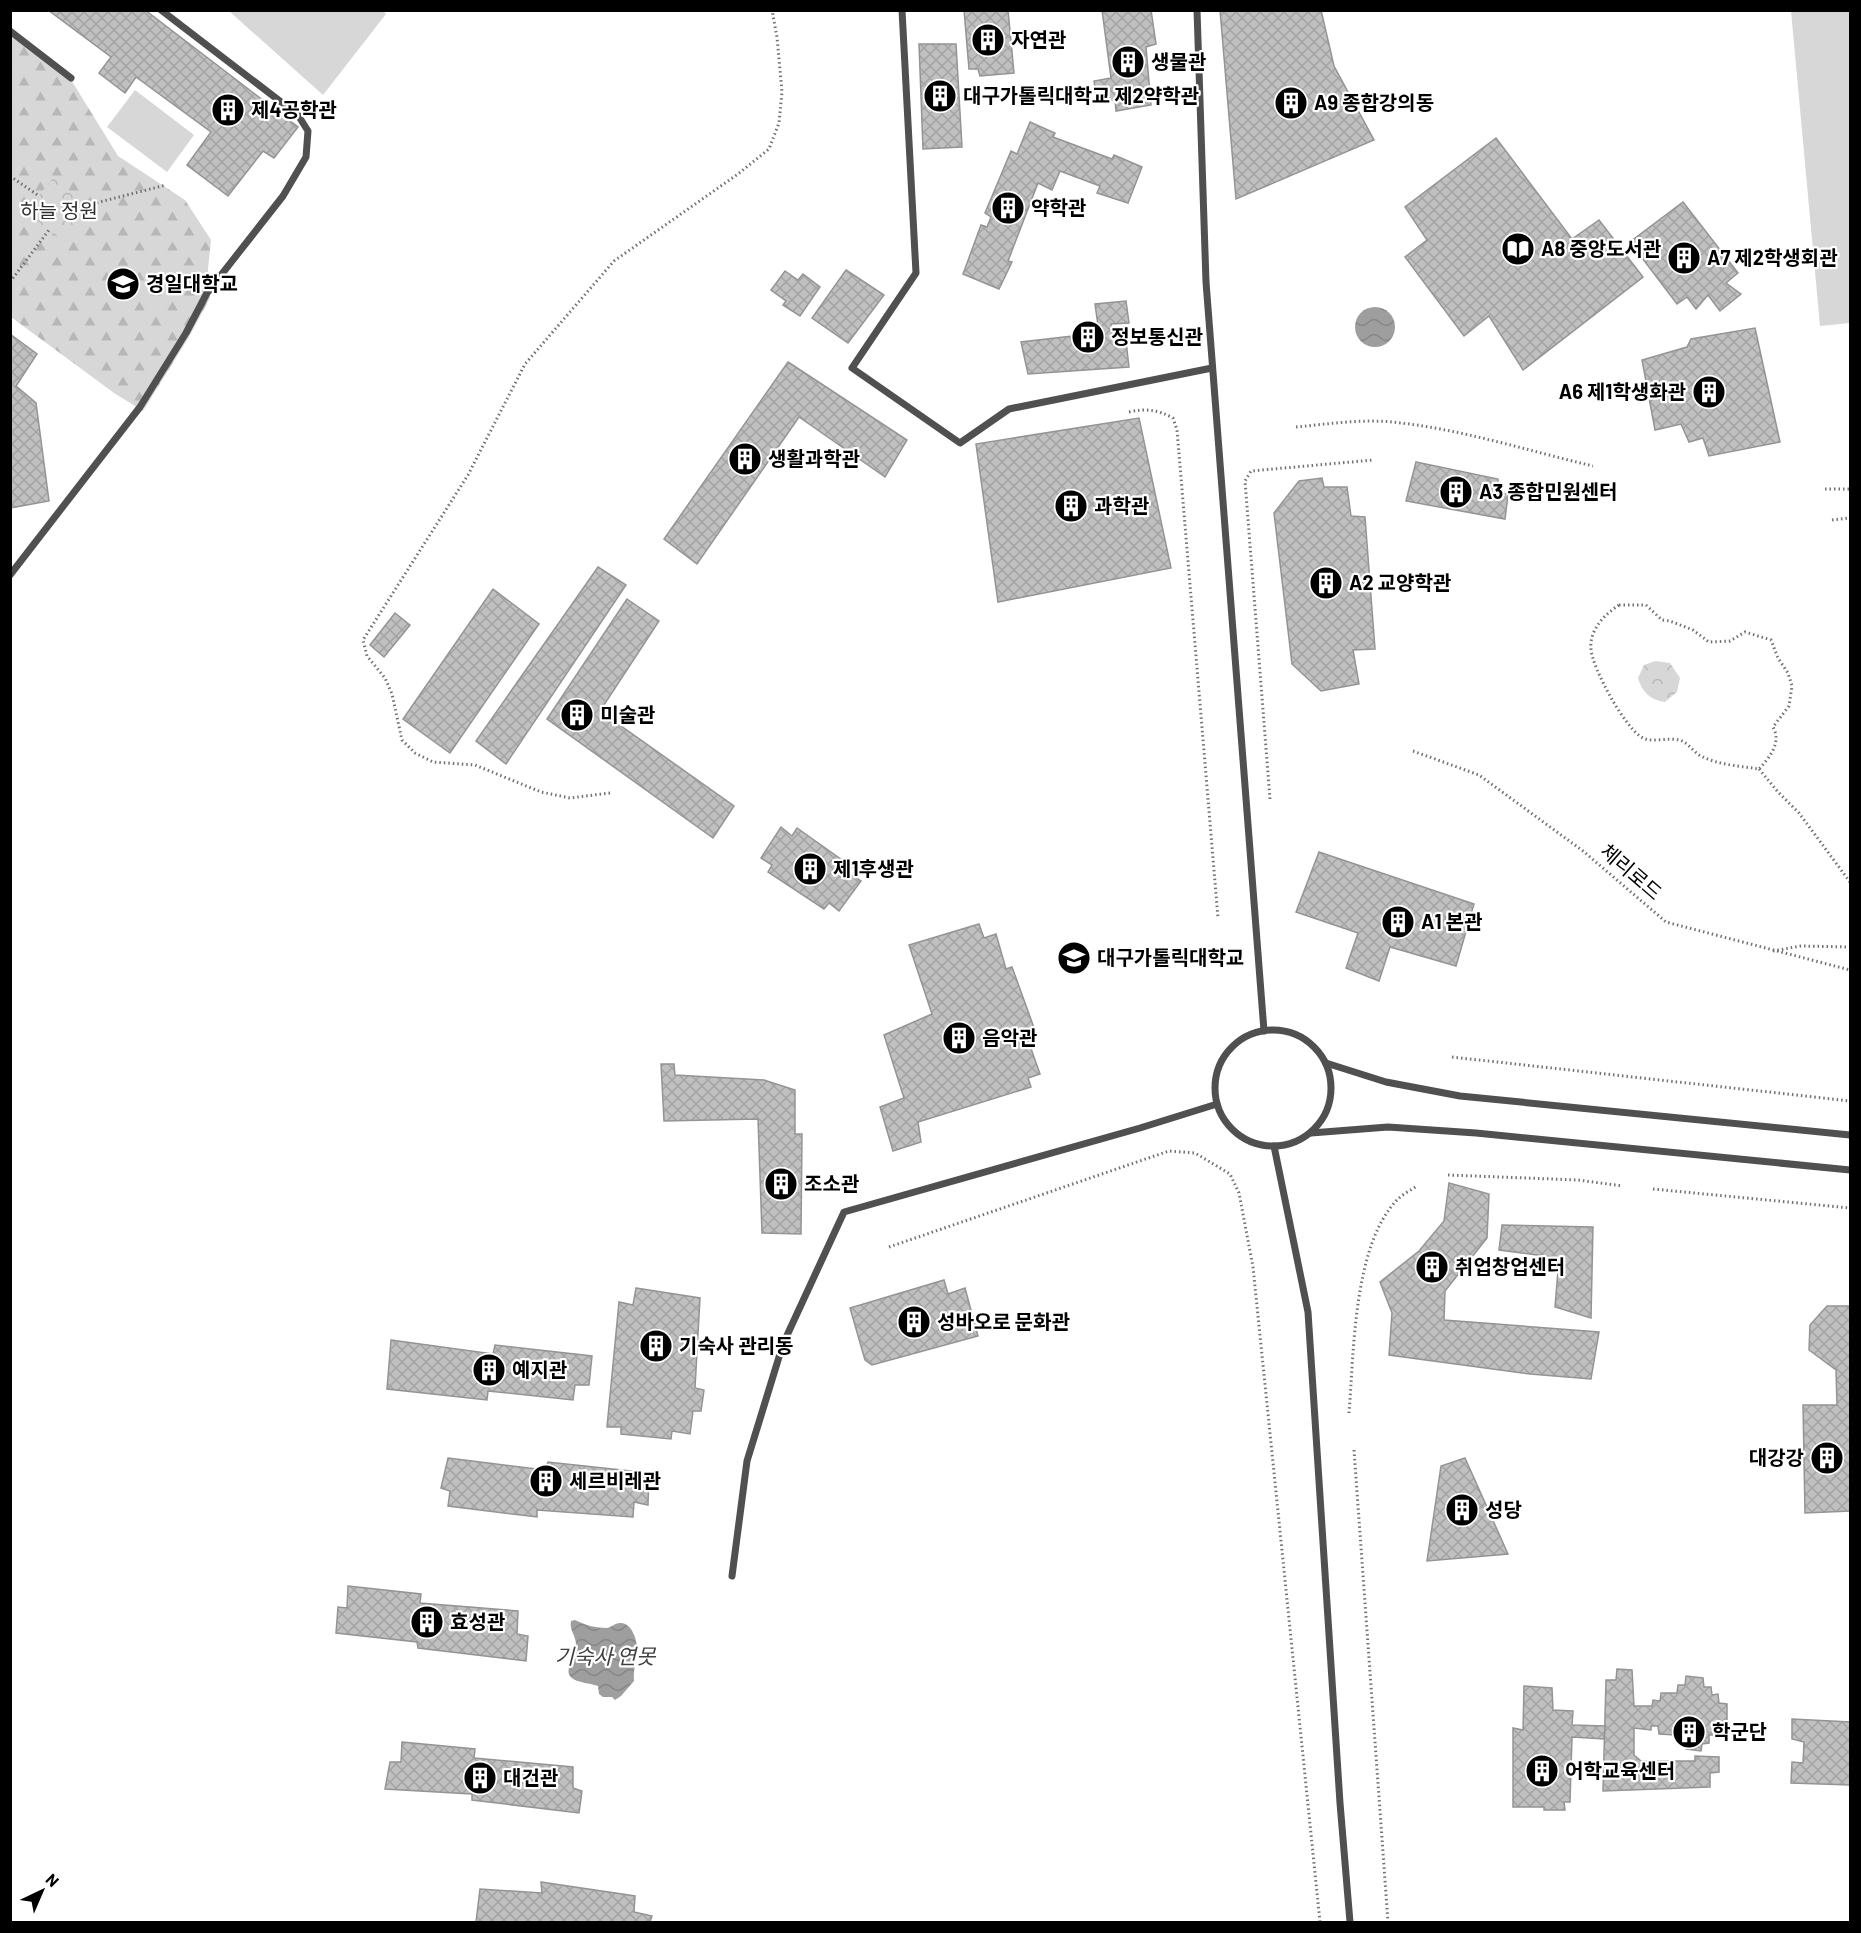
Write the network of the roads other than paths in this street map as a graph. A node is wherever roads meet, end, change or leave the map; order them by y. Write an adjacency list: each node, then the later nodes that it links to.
1 (161, 10): 7 (lane)
2 (902, 10): 6 (lane)
3 (1197, 10): 6 (lane)
4 (10, 31): 5 (lane)
5 (71, 78)
6 (1212, 368): 8 (lane)
7 (10, 575)
8 (1264, 1031): 9 (lane); 10 (lane)
9 (1326, 1064): 11 (lane); 12 (lane)
10 (1217, 1104): 13 (lane); 15 (lane)
11 (1311, 1133): 13 (lane); 14 (lane)
12 (1851, 1135)
13 (1274, 1146): 16 (lane)
14 (1851, 1170)
15 (732, 1576)
16 (1350, 1923)

